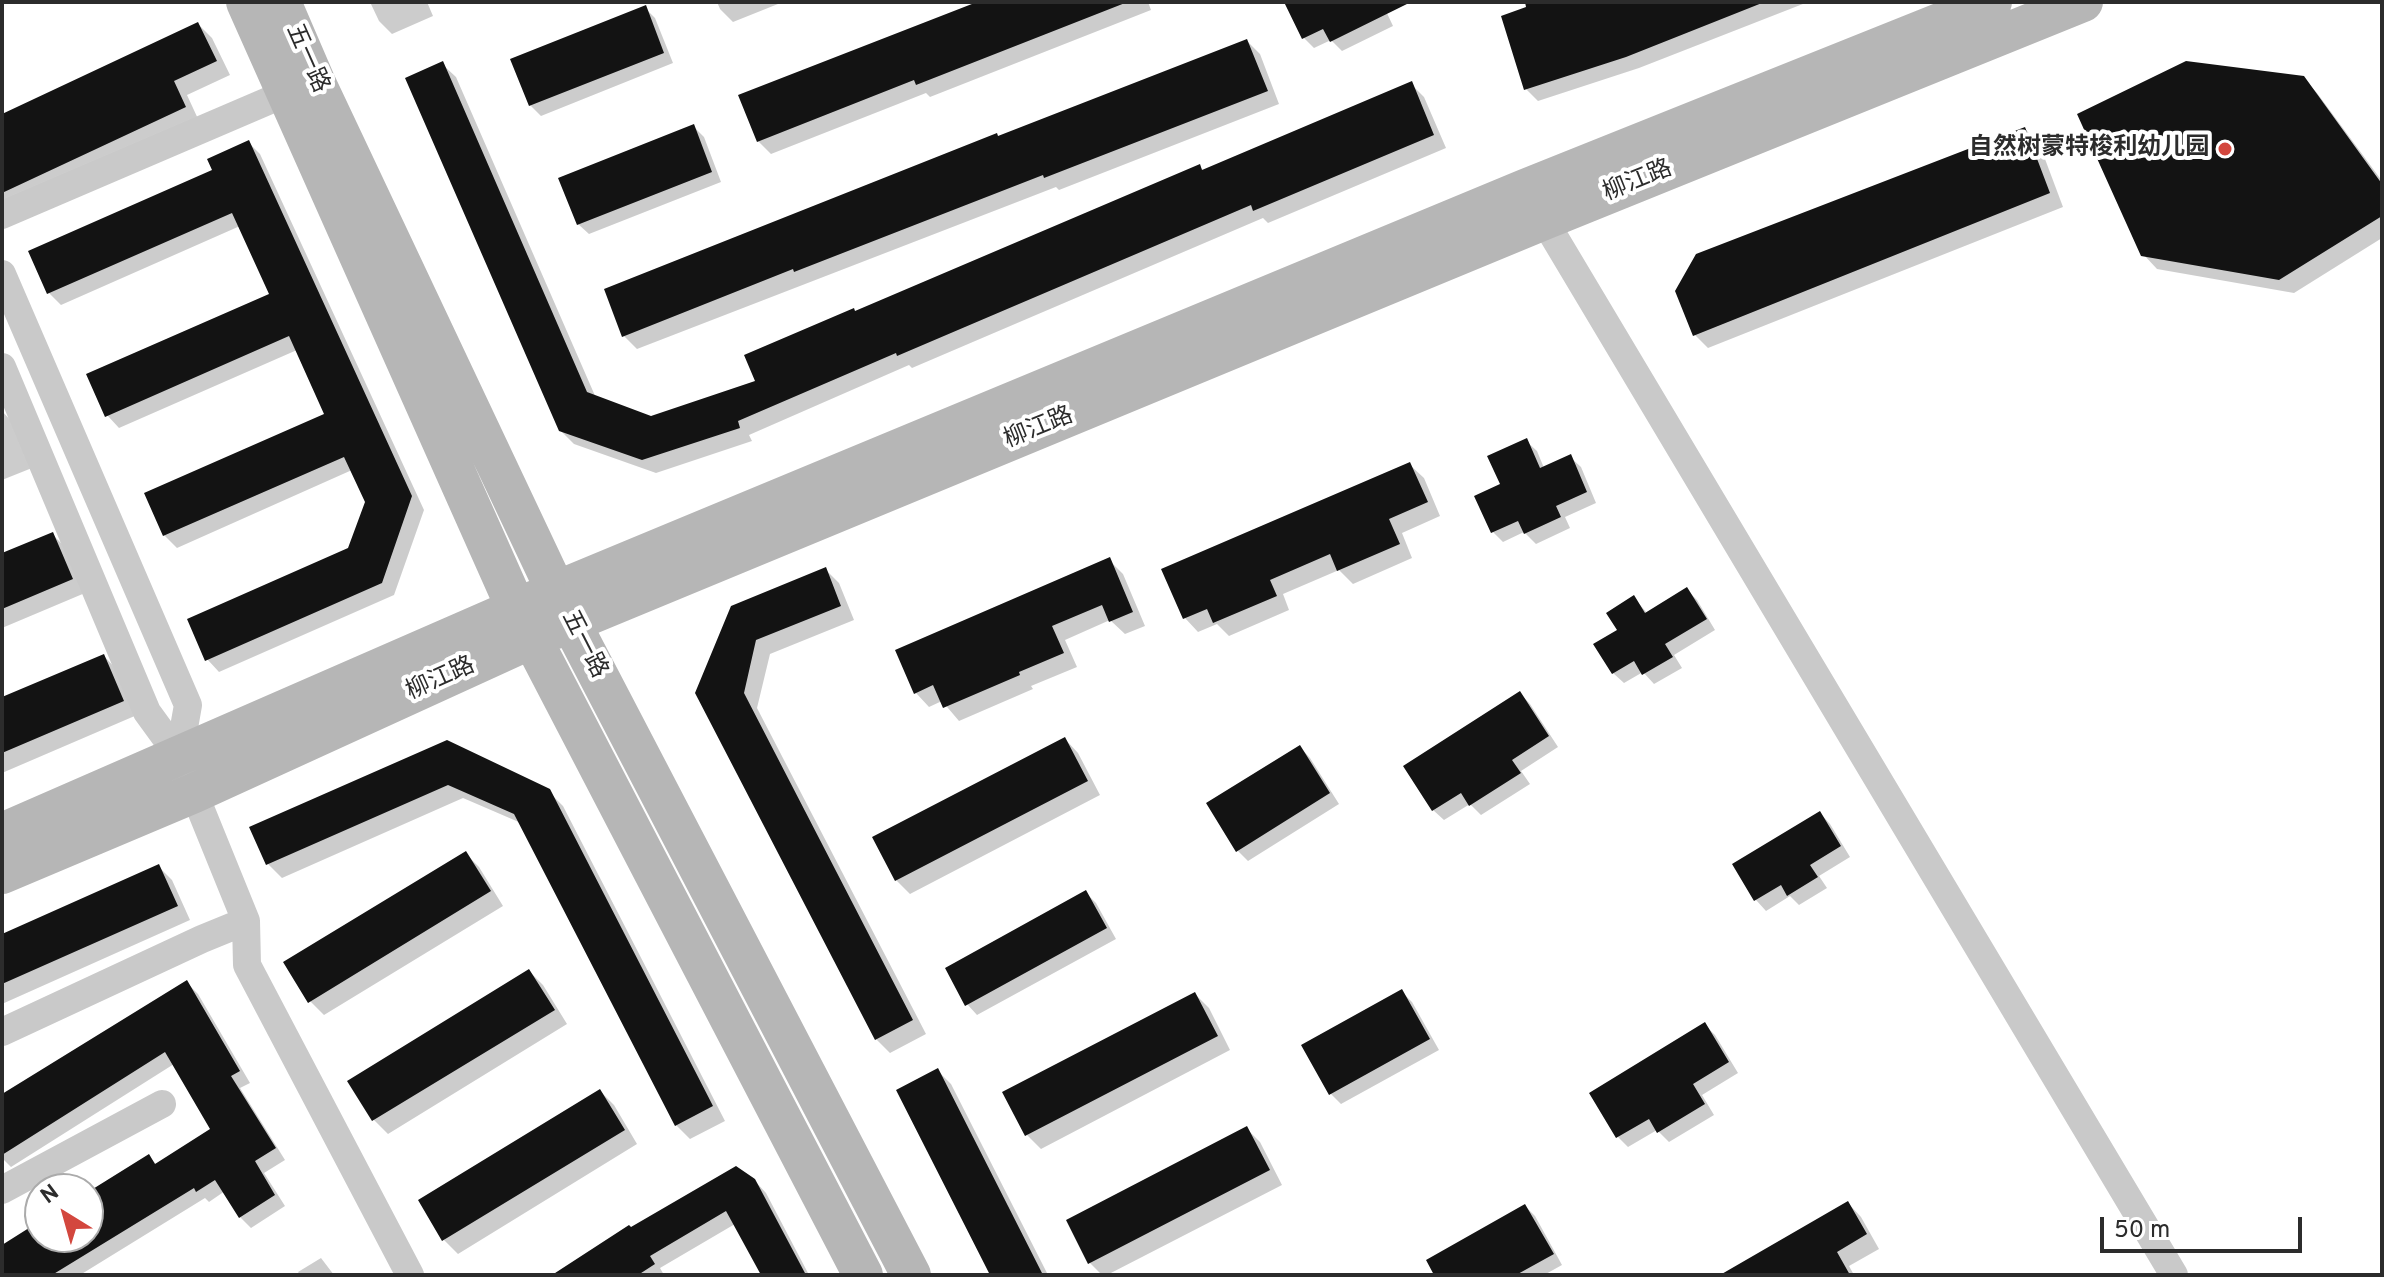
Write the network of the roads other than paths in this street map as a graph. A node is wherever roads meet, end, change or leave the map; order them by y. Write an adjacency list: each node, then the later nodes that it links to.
1 (246, 2): 5 (street, 五一路)
2 (281, 2): 5 (street, 五一路)
3 (1992, 2): 6 (street, 柳江路)
4 (2083, 2): 6 (street, 柳江路)
5 (300, 87): 7 (street); 10 (street, 五一路); 11 (street, 五一路)
6 (1535, 205): 10 (street, 柳江路); 23 (street)
7 (2, 215)
8 (2, 274): 12 (street)
9 (2, 367): 12 (street)
10 (564, 607): 11 (street, 柳江路); 22 (street, 五一路)
11 (523, 624): 12 (street, 柳江路); 13 (street, 柳江路); 21 (street, 五一路)
12 (179, 756): 13 (street); 14 (street, 柳江路)
13 (194, 793): 15 (street, 柳江路); 16 (street)
14 (2, 833)
15 (2, 874)
16 (246, 921): 17 (street); 20 (street)
17 (2, 1032)
18 (162, 1104): 19 (street)
19 (2, 1190)
20 (410, 1275)
21 (863, 1275)
22 (911, 1275)
23 (2174, 1275)

